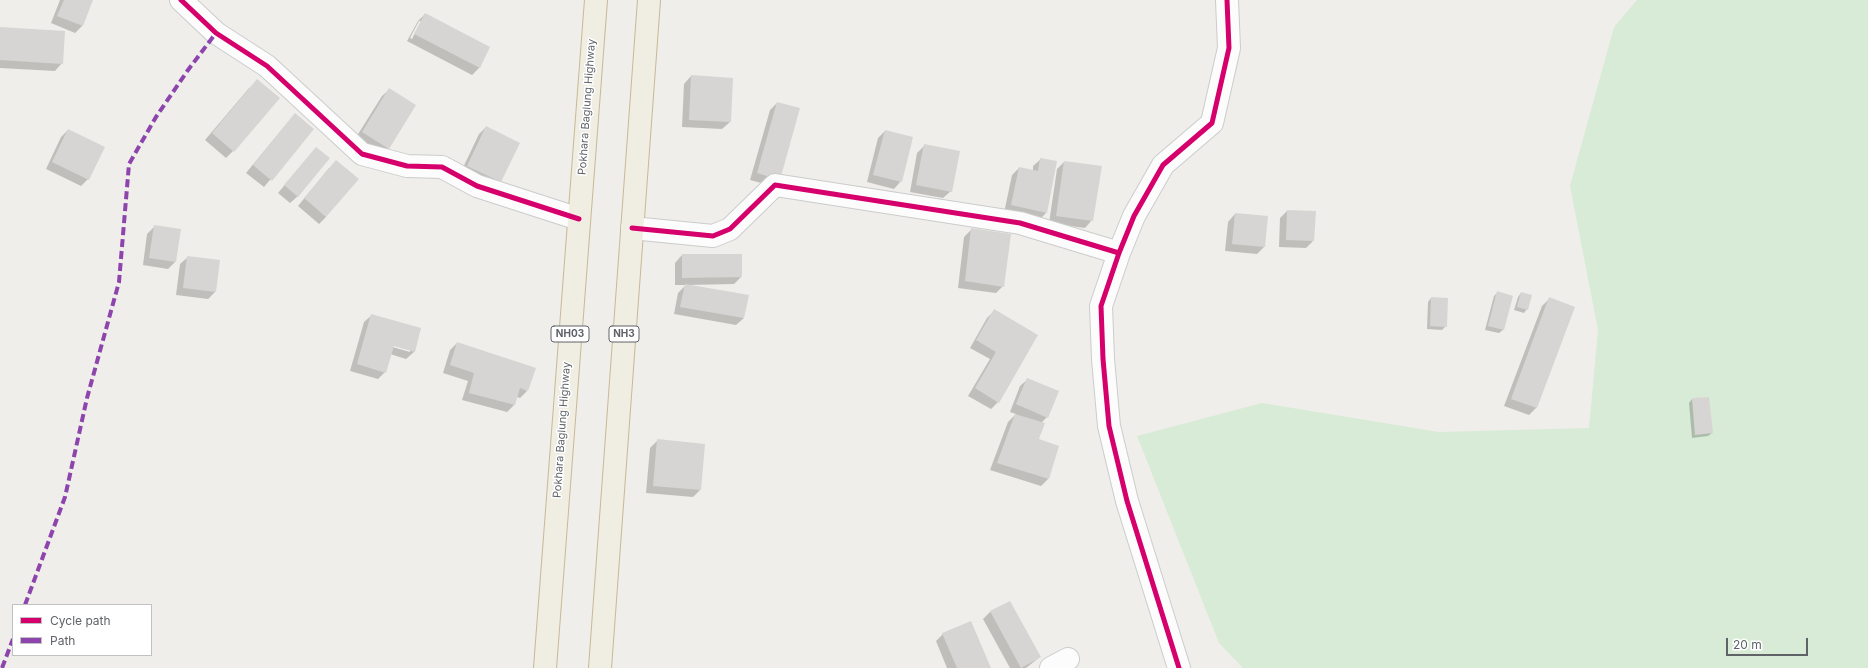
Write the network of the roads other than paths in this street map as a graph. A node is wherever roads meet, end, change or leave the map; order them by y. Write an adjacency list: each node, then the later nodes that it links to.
1 (181, 0): 5 (street)
2 (596, 0): 5 (highway, Pokhara Baglung Highway / NH03)
3 (649, 0): 6 (highway, NH3)
4 (1227, 0): 7 (street)
5 (579, 219): 8 (highway, Pokhara Baglung Highway / NH03)
6 (632, 228): 7 (street); 9 (highway, NH3)
7 (1119, 253): 10 (street)
8 (545, 668)
9 (600, 668)
10 (1179, 668)

